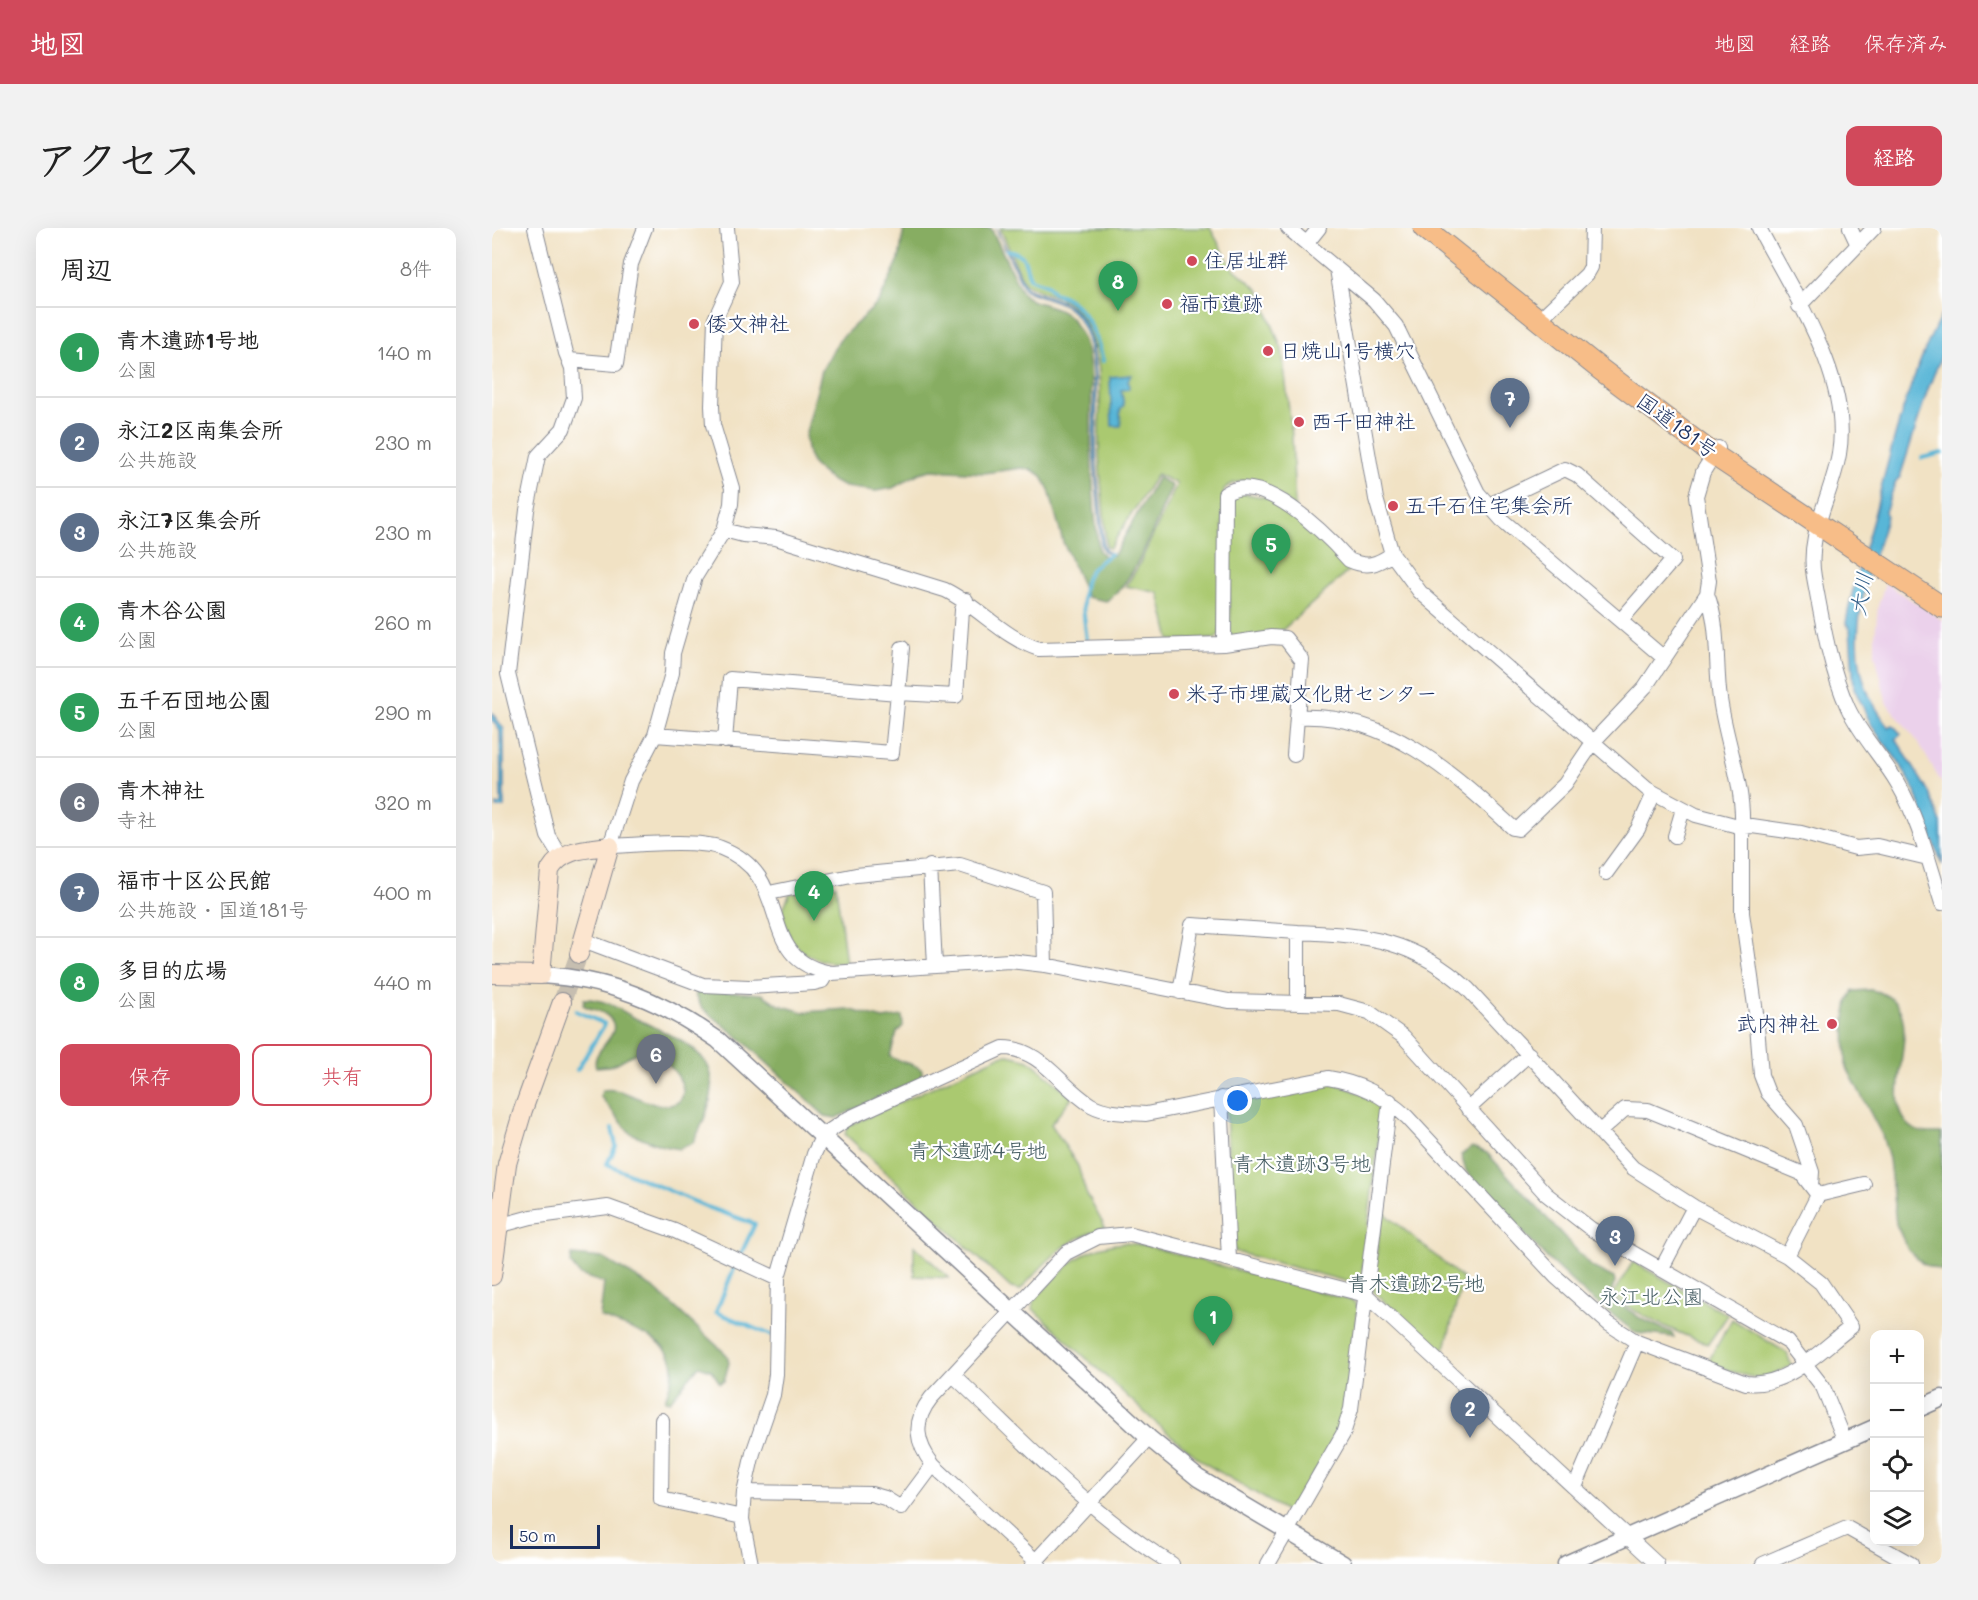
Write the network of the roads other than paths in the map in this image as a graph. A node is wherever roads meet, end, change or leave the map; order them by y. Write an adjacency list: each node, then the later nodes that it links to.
1 (535, 228): 17 (street)
2 (645, 228): 17 (street)
3 (727, 228): 21 (street)
4 (1288, 228): 12 (street)
5 (1319, 228): 12 (street)
6 (1424, 228): 18 (highway, 国道181号)
7 (1444, 228): 16 (highway, 国道181号)
8 (1592, 228): 16 (street)
9 (1759, 228): 15 (street)
10 (1850, 228): 13 (street)
11 (1874, 228): 13 (street)
12 (1307, 243): 14 (street)
13 (1858, 244): 15 (street)
14 (1337, 269): 19 (street); 22 (street)
15 (1799, 306): 20 (street)
16 (1546, 313): 18 (highway, 国道181号)
17 (569, 360): 43 (street)
18 (1716, 451): 20 (highway, 国道181号); 25 (street)
19 (1489, 505): 28 (street); 28 (street)
20 (1819, 518): 23 (highway, 国道181号); 44 (street)
21 (724, 530): 26 (street); 34 (street)
22 (1392, 554): 29 (street); 36 (street)
23 (1886, 562): 24 (highway, 国道181号); 27 (highway, 国道181号)
24 (1942, 590)
25 (1707, 594): 31 (street); 40 (street)
26 (966, 600): 29 (street); 32 (street)
27 (1942, 607)
28 (1622, 620): 31 (street)
29 (1224, 644): 33 (street)
30 (902, 648): 32 (street)
31 (1664, 658): 36 (street)
32 (898, 693): 35 (street); 35 (street)
33 (1297, 717): 36 (street); 37 (street)
34 (655, 735): 35 (street); 42 (street)
35 (725, 741)
36 (1594, 741): 38 (street)
37 (1294, 755)
38 (1654, 793): 39 (street); 46 (street)
39 (1683, 809): 40 (street); 41 (street)
40 (1742, 828): 44 (street); 66 (street)
41 (1675, 836)
42 (610, 846): 43 (main road); 47 (street); 50 (main road)
43 (561, 857): 55 (main road)
44 (1928, 858): 48 (street)
45 (930, 866): 47 (street); 51 (street); 52 (street)
46 (1606, 873)
47 (769, 893): 53 (street)
48 (1942, 903)
49 (1298, 932): 56 (street); 58 (street); 59 (street)
50 (581, 947): 53 (street)
51 (1045, 965): 52 (street); 56 (street)
52 (935, 966): 53 (street)
53 (827, 972)
54 (499, 974): 55 (main road)
55 (541, 975): 64 (street)
56 (1180, 992): 58 (street)
57 (562, 1002): 68 (main road)
58 (1298, 1002): 62 (street)
59 (1528, 1054): 62 (street); 63 (street)
60 (1221, 1098): 61 (street); 64 (street); 70 (street)
61 (1389, 1101): 74 (street); 76 (street)
62 (1468, 1108): 71 (street)
63 (1599, 1132): 66 (street); 67 (street)
64 (823, 1135): 73 (street); 75 (street)
65 (1864, 1184): 66 (street)
66 (1815, 1191): 69 (street)
67 (1695, 1207): 69 (street); 71 (street)
68 (498, 1226): 72 (main road); 73 (street)
69 (1786, 1256): 77 (street)
70 (1229, 1259): 74 (street); 75 (street)
71 (1662, 1268): 77 (street)
72 (492, 1276)
73 (778, 1279): 87 (street)
74 (1366, 1295): 86 (street); 90 (street)
75 (1012, 1311): 78 (street); 83 (street)
76 (1637, 1342): 77 (street); 86 (street)
77 (1805, 1362): 84 (street)
78 (953, 1375): 85 (street); 88 (street)
79 (1942, 1398): 80 (street)
80 (1924, 1406)
81 (662, 1420): 89 (street)
82 (1870, 1430): 84 (street)
83 (1149, 1438): 88 (street); 90 (street)
84 (1845, 1441): 91 (street)
85 (933, 1465): 87 (street); 93 (street)
86 (1575, 1487): 91 (street)
87 (744, 1492): 89 (street)
88 (1090, 1503): 93 (street); 95 (street)
89 (742, 1517): 92 (street)
90 (1287, 1531): 96 (street); 97 (street)
91 (1628, 1536): 98 (street); 99 (street)
92 (753, 1560)
93 (1036, 1563)
94 (1771, 1563): 100 (street)
95 (1172, 1564)
96 (1268, 1564)
97 (1343, 1564)
98 (1566, 1564)
99 (1658, 1564)
100 (1911, 1564)

